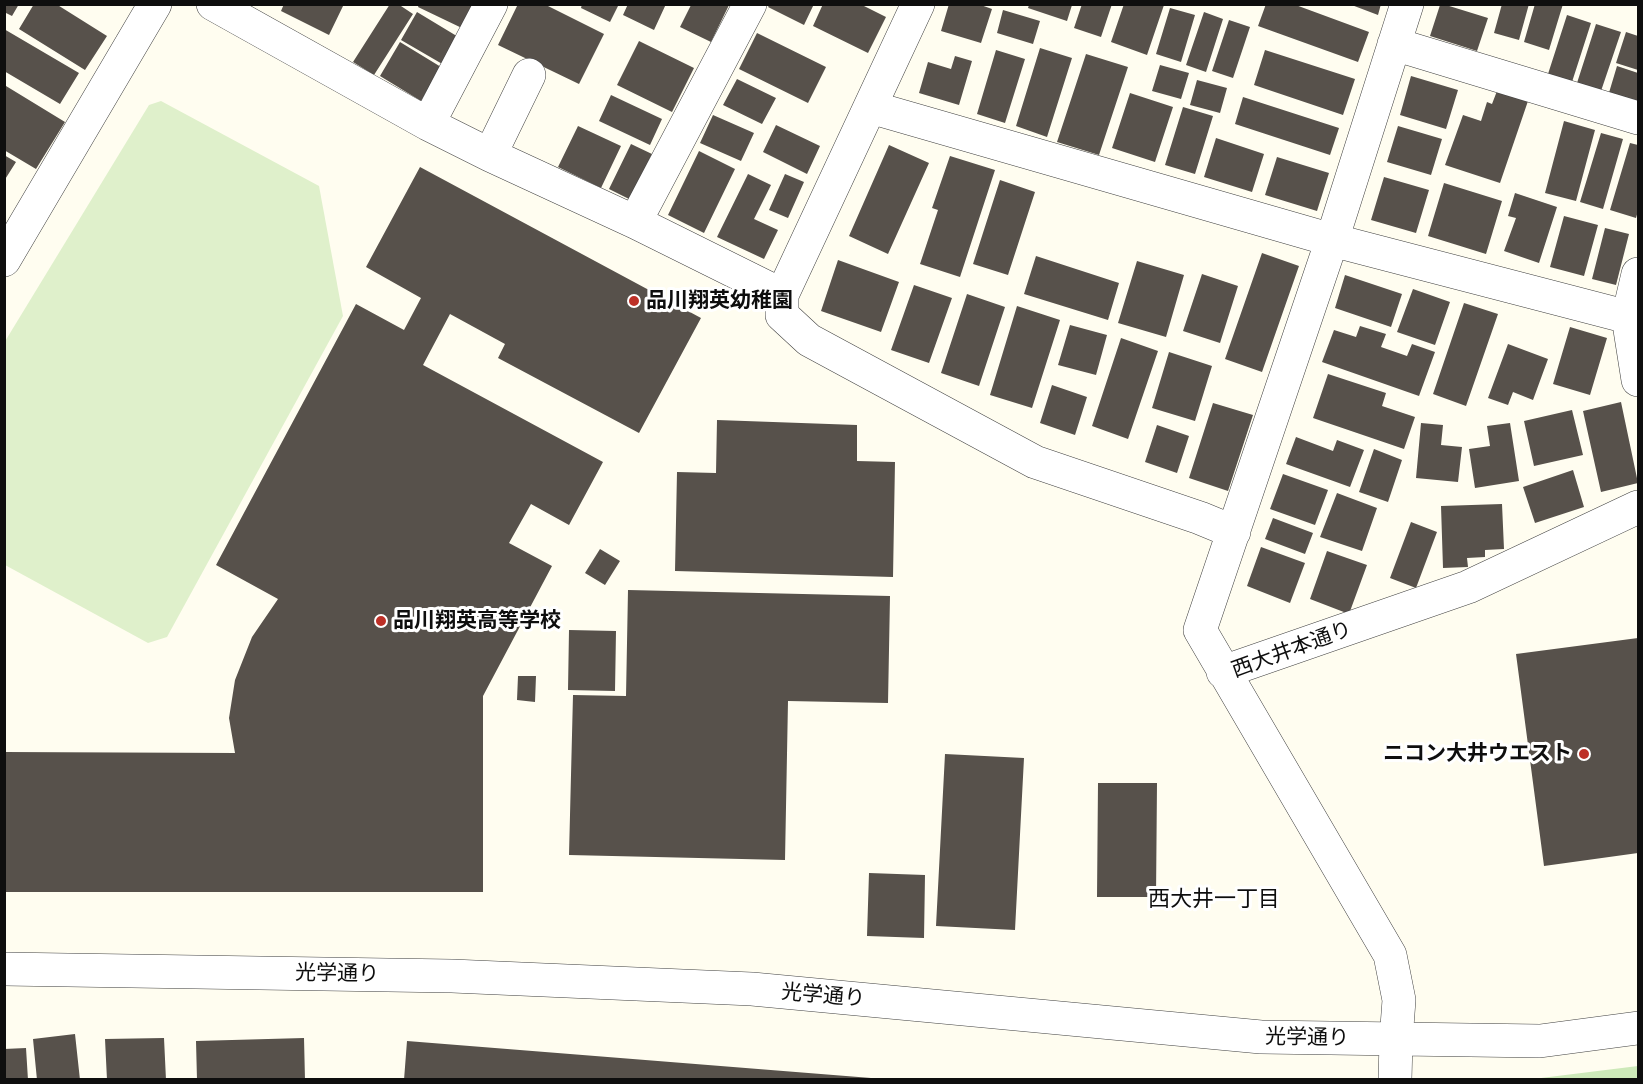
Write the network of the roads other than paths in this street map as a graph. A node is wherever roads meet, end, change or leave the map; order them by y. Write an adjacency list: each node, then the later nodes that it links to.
1 (154, 4): 14 (street)
2 (213, 4): 11 (street)
3 (491, 4): 11 (street)
4 (750, 4): 13 (street)
5 (918, 4): 9 (street)
6 (1407, 4): 7 (street)
7 (1394, 44): 10 (street); 15 (street)
8 (529, 75): 12 (street)
9 (870, 107): 15 (street); 17 (street)
10 (1638, 118)
11 (428, 124): 12 (street)
12 (490, 155): 13 (street)
13 (635, 222): 17 (street)
14 (10, 240)
15 (1332, 240): 18 (street); 21 (street)
16 (1638, 274): 18 (street)
17 (782, 295): 21 (street)
18 (1628, 317): 19 (street)
19 (1638, 380)
20 (1638, 507): 22 (street, 西大井本通り)
21 (1234, 532): 22 (street)
22 (1223, 672): 25 (street, 西大井本通り)
23 (4, 969): 25 (street, 光学通り)
24 (1638, 1028): 25 (street, 光学通り)
25 (1396, 1040): 26 (street, 西大井本通り)
26 (1395, 1080)

